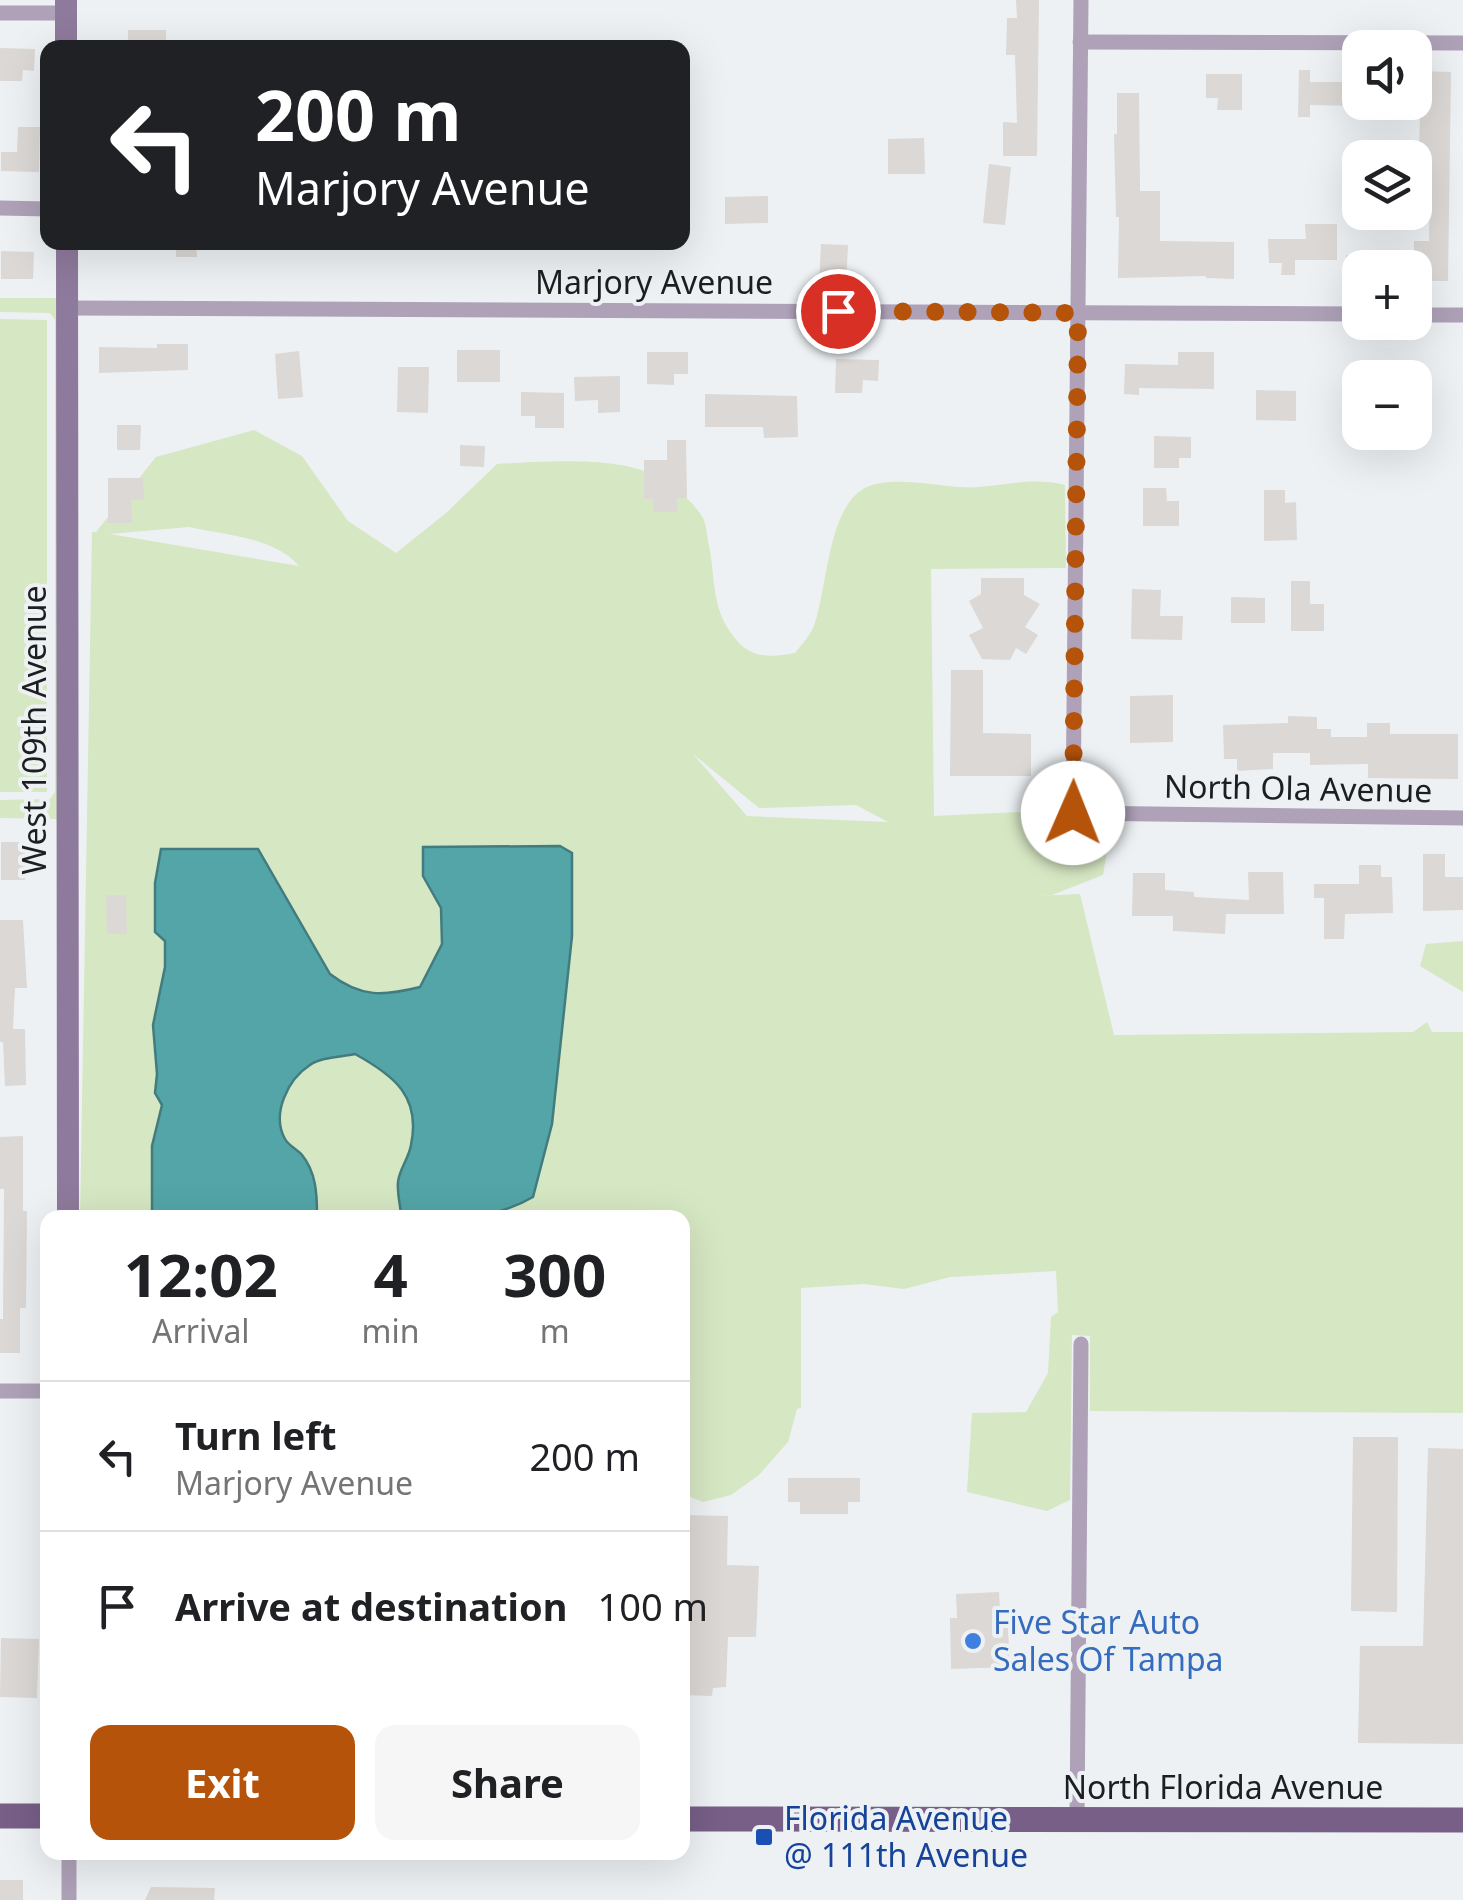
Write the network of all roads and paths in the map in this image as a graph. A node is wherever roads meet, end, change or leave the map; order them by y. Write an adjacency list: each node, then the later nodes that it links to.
1 (1081, 0): 5 (street)
2 (66, 6): 3 (street); 4 (street)
3 (0, 12)
4 (66, 40)
5 (1080, 42): 6 (street); 11 (street)
6 (1463, 43)
7 (0, 208): 8 (street)
8 (40, 209)
9 (67, 250): 10 (street, West 109th Avenue)
10 (68, 308): 11 (street, Marjory Avenue); 16 (street, West 109th Avenue)
11 (1078, 313): 12 (street, Marjory Avenue); 15 (street, North Ola Avenue)
12 (1342, 314)
13 (1432, 314): 14 (street)
14 (1463, 315)
15 (1463, 818)
16 (68, 1210)
17 (1081, 1344): 24 (street)
18 (0, 1391): 19 (street)
19 (40, 1391)
20 (0, 1816): 21 (main road)
21 (40, 1816)
22 (690, 1820): 24 (main road, North Florida Avenue)
23 (1463, 1820): 24 (main road, North Florida Avenue)
24 (1076, 1821)
25 (69, 1860): 26 (street)
26 (69, 1900)

